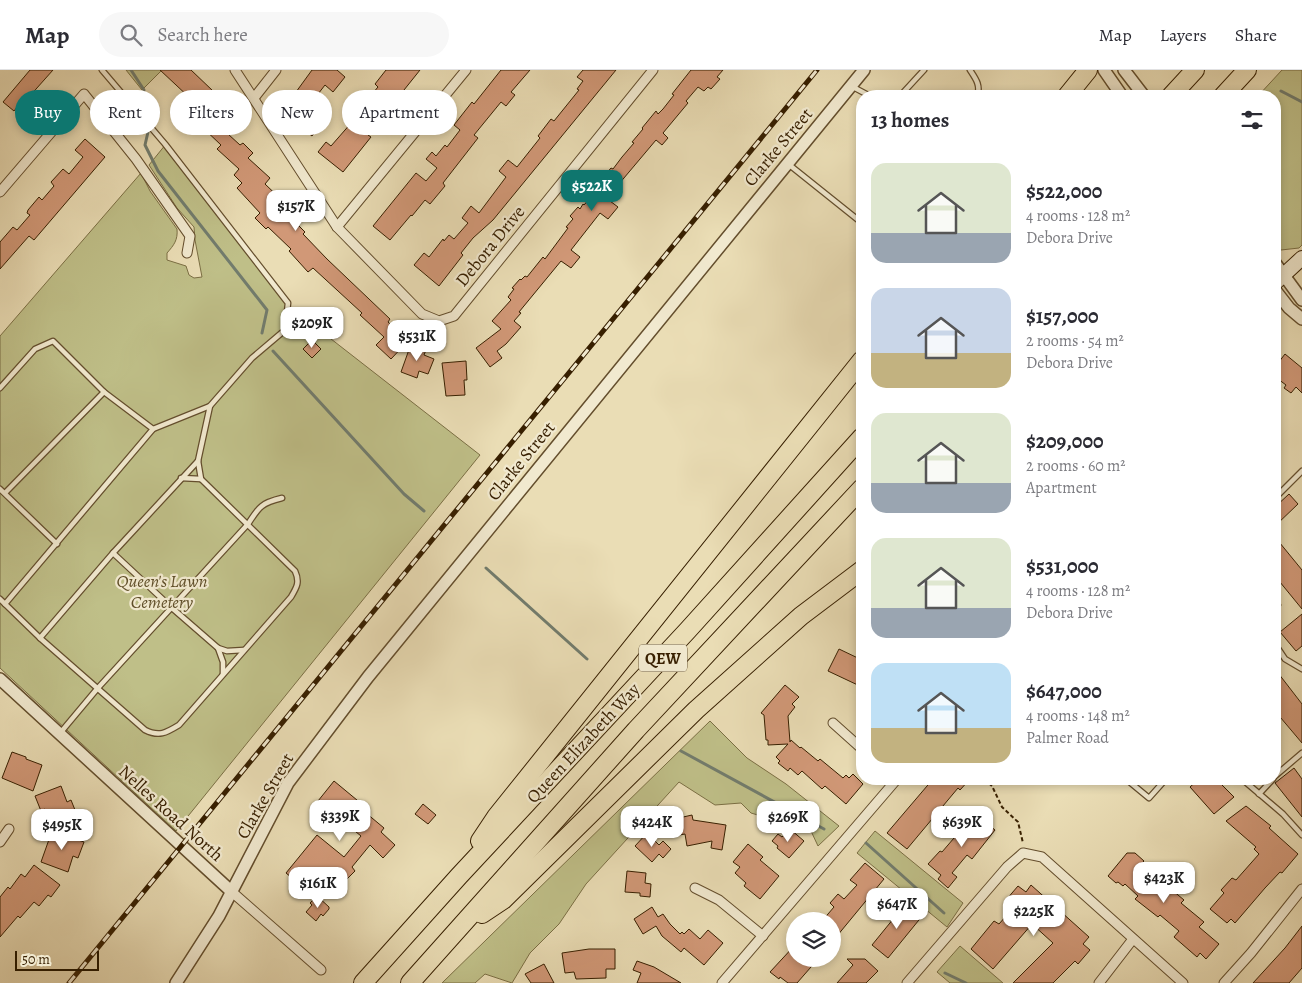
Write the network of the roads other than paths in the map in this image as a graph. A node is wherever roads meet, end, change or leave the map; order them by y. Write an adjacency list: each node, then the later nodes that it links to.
1 (102, 70): 38 (lane)
2 (235, 70): 23 (street, Debora Drive)
3 (276, 70): 23 (street)
4 (466, 70): 27 (street)
5 (653, 70): 27 (street, Debora Drive)
6 (864, 70): 14 (street, Clarke Street)
7 (924, 70): 16 (lane)
8 (970, 70): 17 (lane)
9 (1088, 70): 18 (highway)
10 (1104, 70): 19 (street)
11 (1196, 70): 21 (highway)
12 (1246, 70): 22 (highway)
13 (1124, 71): 20 (street)
14 (851, 86): 15 (lane); 24 (street, Clarke Street)
15 (859, 90)
16 (906, 90)
17 (980, 90)
18 (1072, 90)
19 (1118, 90)
20 (1139, 90)
21 (1177, 90)
22 (1228, 90)
23 (254, 98): 27 (street, Debora Drive)
24 (787, 163): 26 (lane); 81 (street, Clarke Street)
25 (0, 192): 28 (street)
26 (856, 218)
27 (337, 227)
28 (187, 254)
29 (1302, 258): 30 (main road)
30 (1281, 277)
31 (1281, 281): 33 (street)
32 (1281, 298): 34 (street)
33 (1302, 300)
34 (1302, 319)
35 (856, 367): 78 (highway)
36 (0, 388): 37 (lane)
37 (104, 392): 39 (lane); 45 (lane)
38 (210, 406): 39 (lane); 41 (lane)
39 (153, 429): 50 (lane)
40 (856, 444): 78 (highway, Queen Elizabeth Way / QEW)
41 (198, 461): 43 (lane); 44 (lane)
42 (1302, 471): 46 (lane)
43 (181, 478): 44 (lane); 51 (lane)
44 (201, 479): 49 (lane)
45 (2, 491): 50 (lane)
46 (1281, 492)
47 (856, 494): 82 (highway, Queen Elizabeth Way / QEW)
48 (282, 498): 49 (lane)
49 (248, 524): 55 (lane); 58 (lane)
50 (57, 544): 54 (lane)
51 (113, 553): 55 (lane); 56 (lane)
52 (856, 575): 82 (highway)
53 (0, 599): 54 (lane)
54 (5, 604): 56 (lane)
55 (172, 608): 57 (lane); 63 (lane)
56 (40, 638): 63 (lane)
57 (218, 648): 58 (lane); 61 (lane)
58 (245, 649): 61 (lane)
59 (1281, 653): 60 (lane)
60 (1302, 669)
61 (222, 676): 63 (lane)
62 (0, 679): 65 (street, Nelles Road North)
63 (97, 689): 65 (lane)
64 (833, 723): 66 (street)
65 (60, 733): 81 (street, Nelles Road North)
66 (856, 744)
67 (1302, 753): 68 (lane)
68 (1281, 771)
69 (892, 785): 83 (street)
70 (1133, 785): 71 (lane)
71 (1161, 785)
72 (1249, 785): 74 (lane)
73 (1267, 785): 74 (lane)
74 (1259, 794): 76 (lane)
75 (9, 829): 77 (street)
76 (1302, 836)
77 (0, 842)
78 (459, 876): 87 (highway, Queen Elizabeth Way / QEW)
79 (695, 888): 83 (street)
80 (1302, 889): 93 (street)
81 (232, 892): 85 (street, Nelles Road North); 86 (street, Clarke Street)
82 (466, 922): 88 (highway, Queen Elizabeth Way / QEW)
83 (763, 936): 89 (street)
84 (1133, 939): 90 (street); 91 (street); 92 (street)
85 (321, 970)
86 (176, 983)
87 (363, 983)
88 (410, 983)
89 (722, 983)
90 (907, 983)
91 (1099, 983)
92 (1183, 983)
93 (1224, 983)

